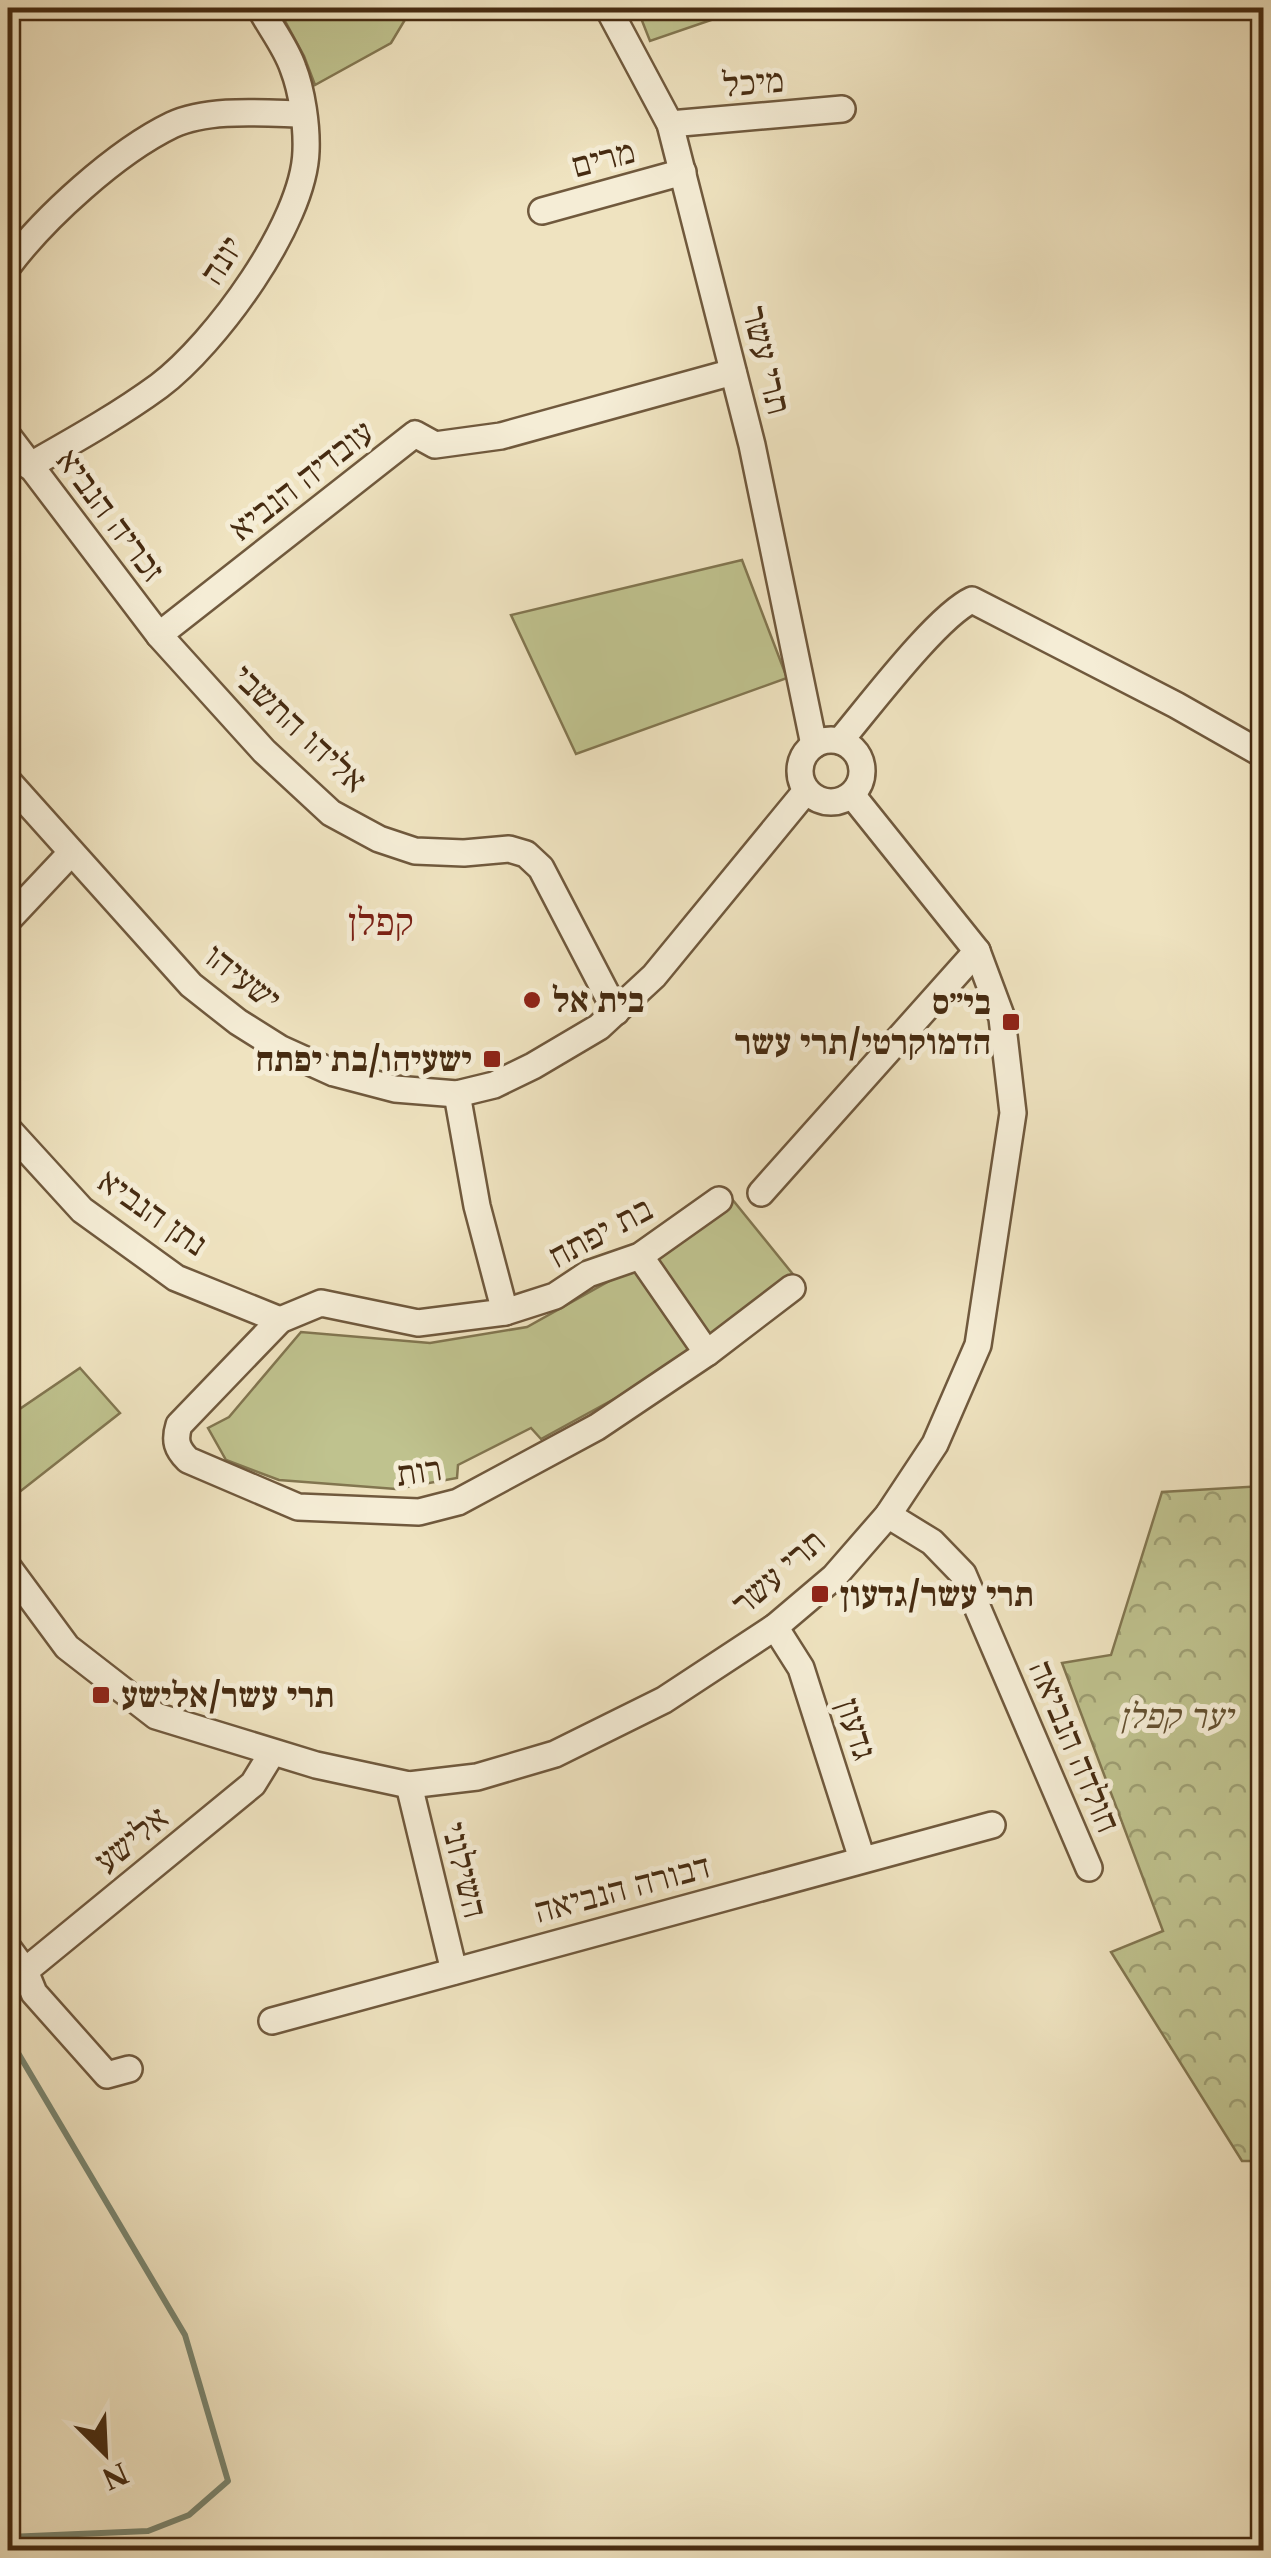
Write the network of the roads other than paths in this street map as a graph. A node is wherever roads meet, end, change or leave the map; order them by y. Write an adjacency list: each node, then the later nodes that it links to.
1 (260, 8): 4 (street, יונה)
2 (608, 8): 5 (street, תרי עשר)
3 (842, 110): 5 (street, מיכל)
4 (302, 114): 8 (street); 11 (street, יונה)
5 (670, 124): 6 (street, תרי עשר)
6 (684, 172): 7 (street, מרים); 9 (street, תרי עשר)
7 (542, 212)
8 (8, 266)
9 (733, 372): 12 (street, עובדיה הנביא); 14 (street, תרי עשר)
10 (8, 436): 11 (street, זכריה הנביא)
11 (29, 466): 12 (street, זכריה הנביא)
12 (159, 635): 22 (street, אליהו התשבי)
13 (840, 741): 14 (street); 15 (street); 18 (street)
14 (814, 744): 17 (street)
15 (1264, 755)
16 (8, 781): 19 (street, ישעיהו)
17 (806, 790): 18 (street); 22 (street, ישעיהו)
18 (852, 795): 21 (street, תרי עשר)
19 (71, 853): 20 (street); 23 (street, ישעיהו)
20 (8, 920)
21 (977, 951): 25 (street); 32 (street, תרי עשר)
22 (616, 1012): 23 (street, ישעיהו)
23 (457, 1094): 29 (street)
24 (8, 1129): 30 (street, נתן הנביא)
25 (761, 1193)
26 (719, 1200): 27 (street, בת יפתח)
27 (640, 1256): 29 (street, בת יפתח); 31 (street)
28 (792, 1288): 31 (street, רות)
29 (505, 1312): 30 (street, בת יפתח)
30 (280, 1320): 31 (street, רות)
31 (707, 1353)
32 (888, 1515): 34 (street, תרי עשר); 39 (street, חולדה הנביאה)
33 (8, 1566): 35 (street, תרי עשר)
34 (775, 1627): 36 (street, תרי עשר); 38 (street, גדעון)
35 (272, 1753): 36 (street, תרי עשר); 41 (street, אלישע)
36 (408, 1785): 42 (street, השילוני)
37 (992, 1825): 38 (street, דבורה הנביאה)
38 (862, 1858): 42 (street, דבורה הנביאה)
39 (1089, 1868)
40 (8, 1948): 41 (street)
41 (26, 1971): 44 (street)
42 (454, 1971): 43 (street, דבורה הנביאה)
43 (272, 2021)
44 (129, 2069)

